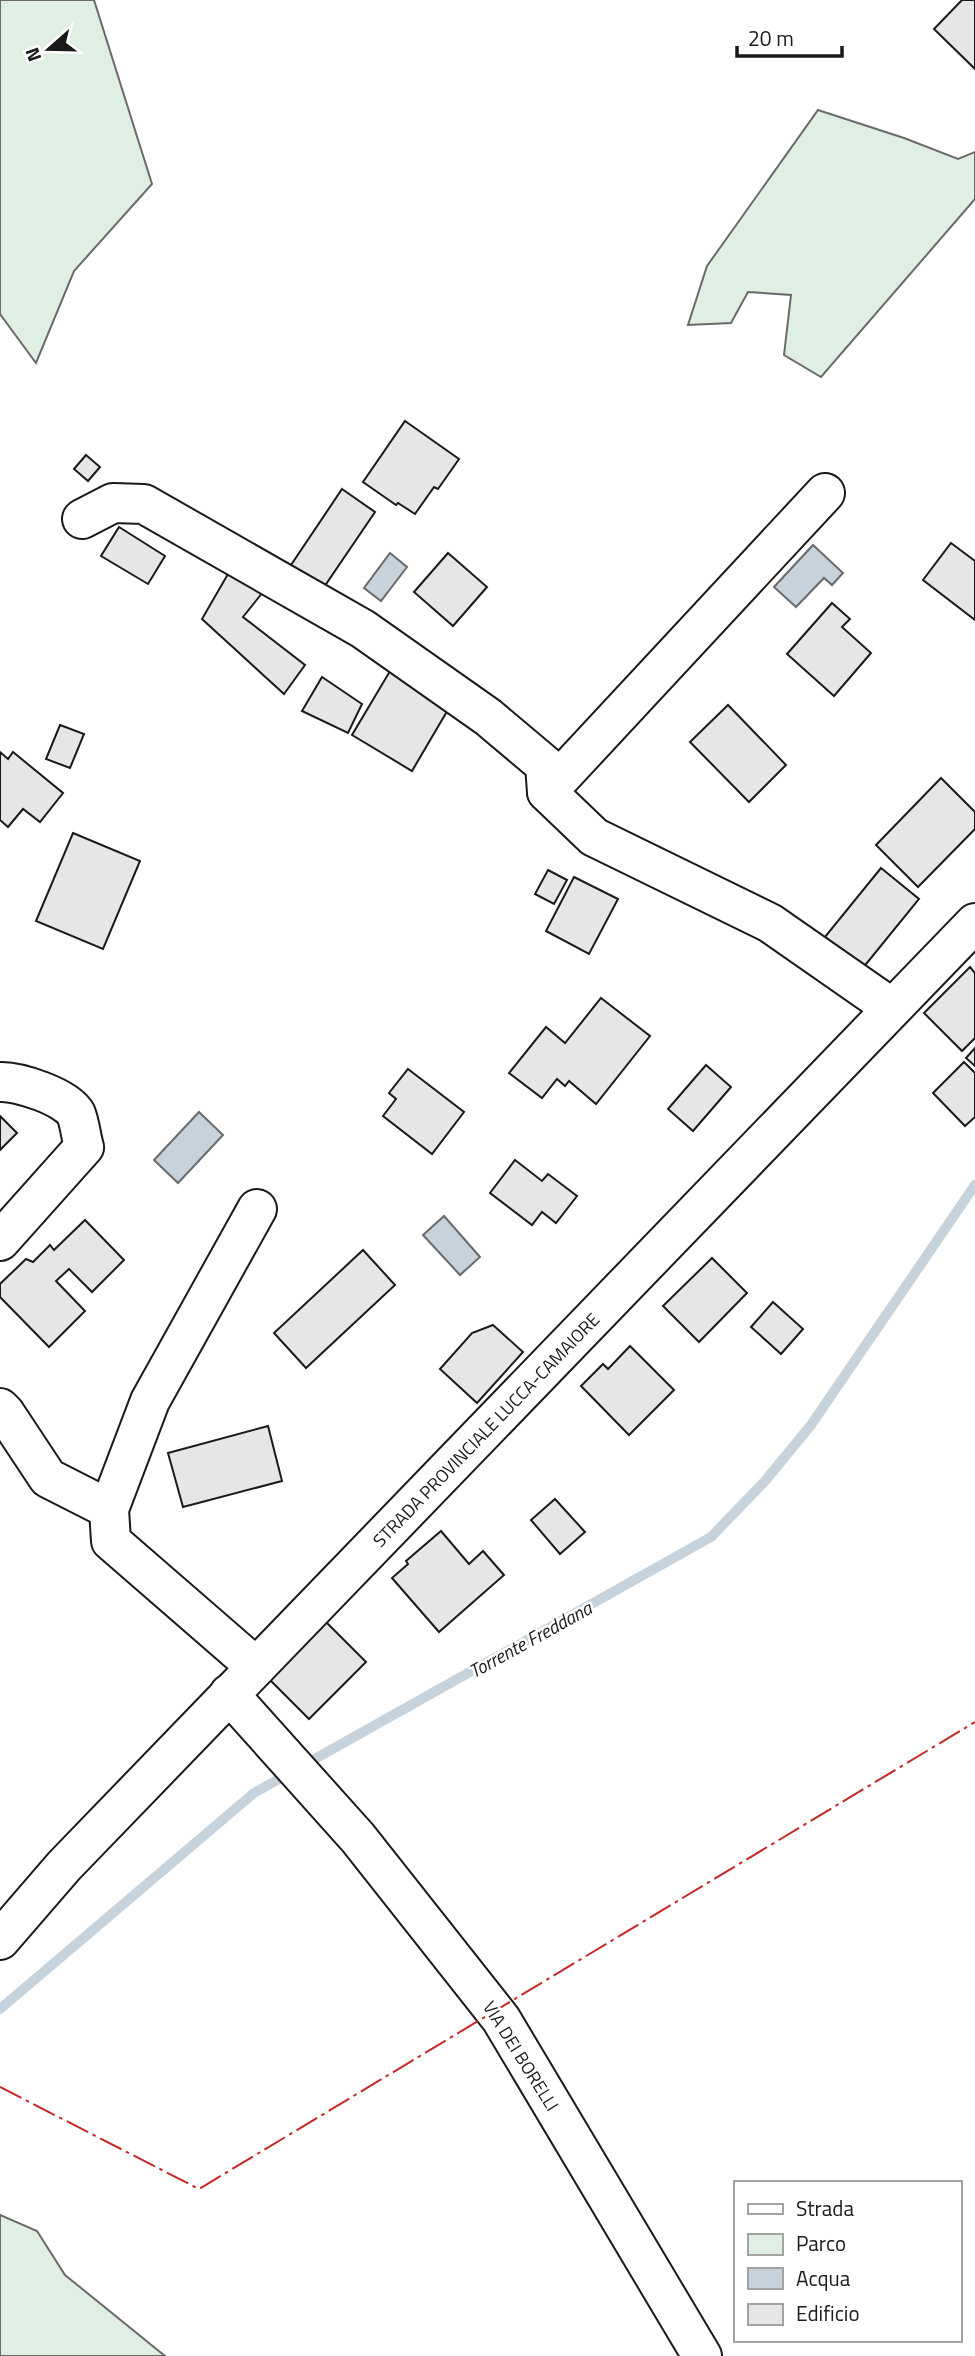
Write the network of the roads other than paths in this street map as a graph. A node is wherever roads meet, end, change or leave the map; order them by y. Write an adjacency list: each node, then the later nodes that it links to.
1 (825, 493): 3 (street)
2 (82, 519): 3 (street)
3 (547, 792): 5 (street)
4 (975, 923): 5 (street, STRADA PROVINCIALE LUCCA-CAMAIORE)
5 (892, 1008): 11 (street, STRADA PROVINCIALE LUCCA-CAMAIORE)
6 (0, 1082): 8 (street)
7 (257, 1209): 10 (street)
8 (0, 1241)
9 (0, 1408): 10 (street)
10 (109, 1509): 11 (street)
11 (256, 1667): 12 (street, STRADA PROVINCIALE LUCCA-CAMAIORE)
12 (229, 1694): 13 (street, STRADA PROVINCIALE LUCCA-CAMAIORE); 14 (street, VIA DEI BORELLI)
13 (0, 1941)
14 (702, 2356)

